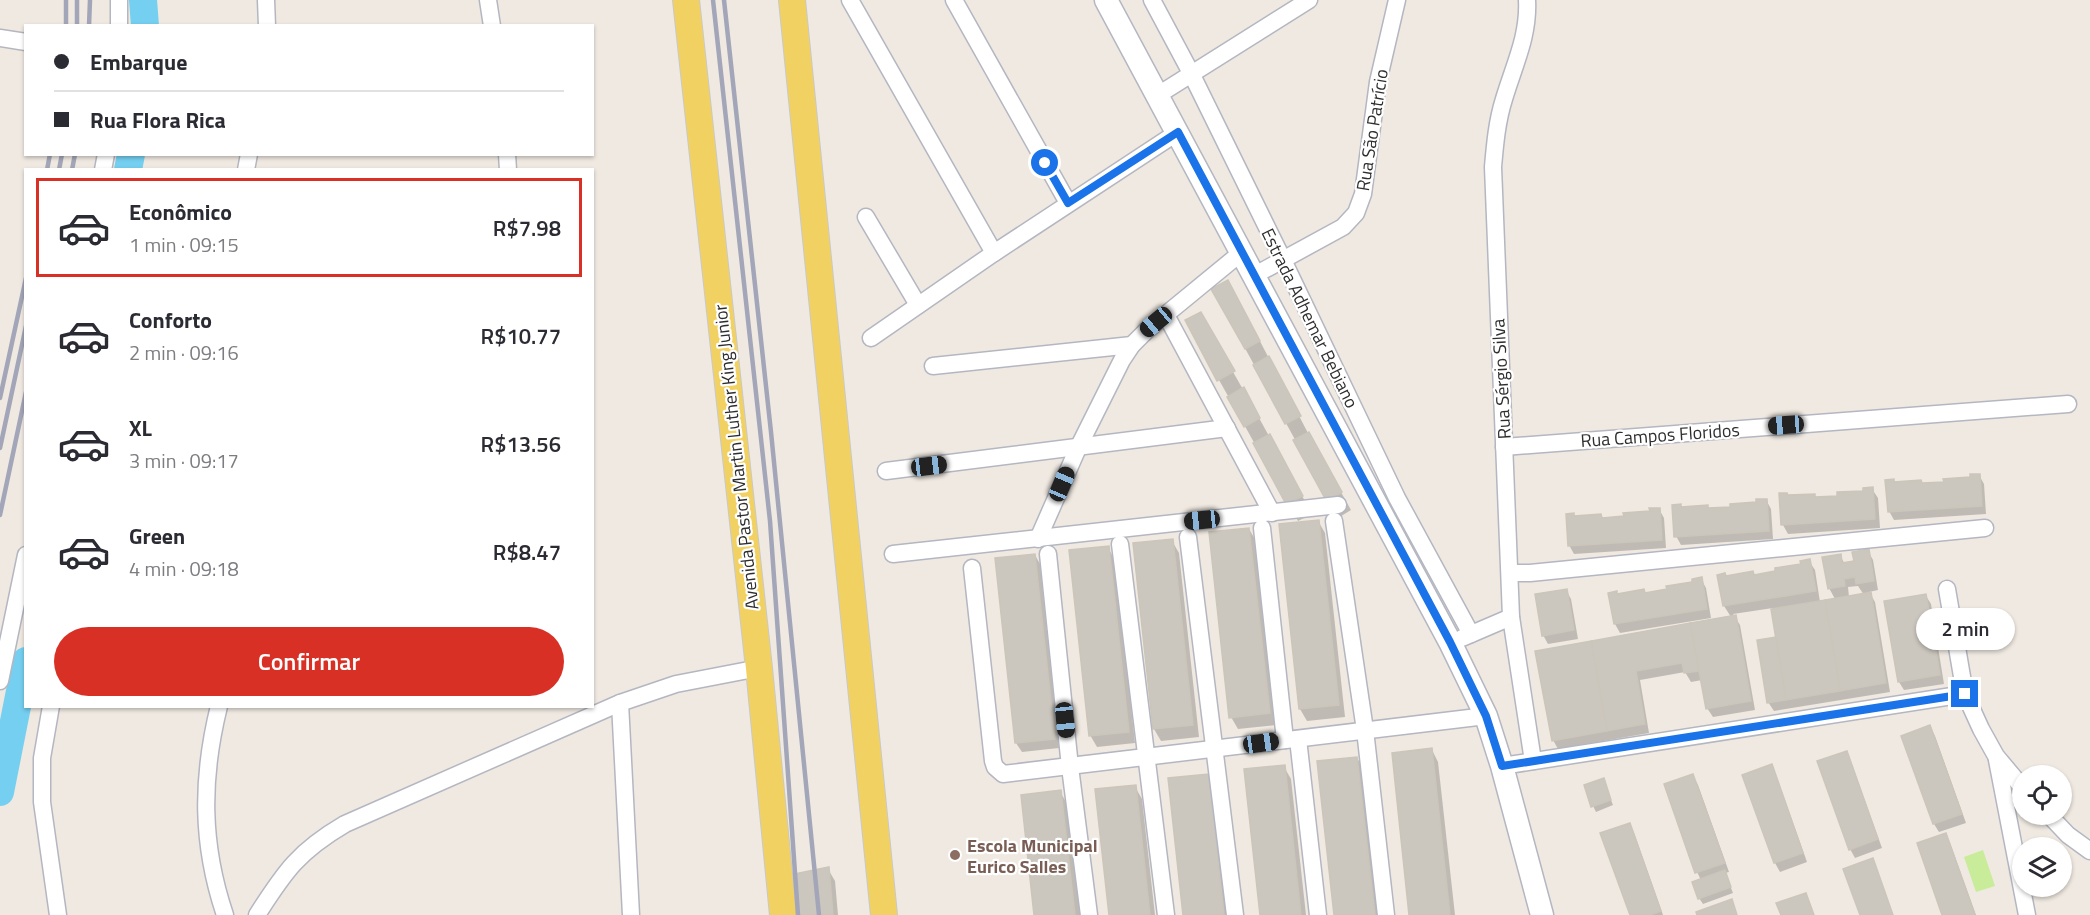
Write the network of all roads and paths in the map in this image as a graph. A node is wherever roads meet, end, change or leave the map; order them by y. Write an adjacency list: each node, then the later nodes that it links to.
1 (119, 0): 13 (street)
2 (266, 0): 14 (street)
3 (488, 0): 15 (street)
4 (686, 0): 51 (main road, Avenida Pastor Martin Luther King Junior)
5 (792, 0): 74 (main road)
6 (850, 0): 24 (street)
7 (954, 0): 21 (street)
8 (1107, 0): 19 (main road, Estrada Adhemar Bebiano)
9 (1152, 0): 18 (street, Estrada Adhemar Bebiano)
10 (1309, 0): 18 (street)
11 (1397, 0): 25 (street, Rua São Patrício)
12 (1527, 0): 34 (street, Rua Sérgio Silva)
13 (119, 24)
14 (267, 24)
15 (492, 24)
16 (0, 38): 17 (street)
17 (24, 42)
18 (1191, 73): 19 (street); 25 (street, Estrada Adhemar Bebiano)
19 (1158, 95): 20 (main road, Estrada Adhemar Bebiano)
20 (1178, 132): 21 (street); 23 (main road, Estrada Adhemar Bebiano)
21 (1068, 203): 24 (street)
22 (866, 217): 27 (street)
23 (1242, 252): 26 (main road, Estrada Adhemar Bebiano); 28 (street)
24 (994, 253): 27 (street)
25 (1283, 260): 26 (street, Rua São Patrício); 50 (street, Estrada Adhemar Bebiano)
26 (1255, 275): 50 (main road, Estrada Adhemar Bebiano)
27 (918, 306): 29 (street)
28 (1166, 315): 30 (street); 33 (street)
29 (872, 338)
30 (1132, 345): 31 (street); 35 (street)
31 (933, 366)
32 (2068, 404): 34 (street, Rua Campos Floridos)
33 (1227, 428): 35 (street); 37 (street)
34 (1504, 447): 47 (street, Rua Sérgio Silva)
35 (1078, 448): 36 (street); 41 (street)
36 (886, 471)
37 (1272, 513): 41 (street); 58 (street)
38 (1262, 528): 59 (street)
39 (1985, 528): 47 (street)
40 (1188, 537): 60 (street)
41 (1038, 539): 43 (street)
42 (1120, 544): 62 (street)
43 (893, 554)
44 (1048, 554): 65 (street)
45 (24, 565): 52 (street)
46 (972, 568): 65 (street)
47 (1510, 573): 49 (street, Rua Sérgio Silva)
48 (1947, 590): 53 (street)
49 (1511, 617): 50 (street); 63 (street, Rua Sérgio Silva)
50 (1461, 638): 57 (main road, Estrada Adhemar Bebiano)
51 (759, 668): 54 (street); 73 (main road, Avenida Pastor Martin Luther King Junior)
52 (0, 681)
53 (1965, 694): 61 (street); 63 (street)
54 (620, 703): 71 (street); 72 (street)
55 (51, 708): 69 (street)
56 (218, 708): 70 (street)
57 (1486, 716): 58 (street); 64 (main road, Estrada Adhemar Bebiano)
58 (1365, 730): 59 (street); 79 (street)
59 (1291, 739): 60 (street); 78 (street)
60 (1214, 750): 62 (street); 77 (street)
61 (1996, 756): 66 (street); 81 (street)
62 (1148, 758): 65 (street); 76 (street)
63 (1533, 761): 64 (street)
64 (1502, 766): 80 (main road, Estrada Adhemar Bebiano)
65 (1070, 767): 75 (street)
66 (2012, 775)
67 (2058, 825): 68 (street)
68 (2090, 851)
69 (58, 915)
70 (225, 915)
71 (256, 915)
72 (631, 915)
73 (783, 915)
74 (884, 915)
75 (1089, 915)
76 (1166, 915)
77 (1235, 915)
78 (1318, 915)
79 (1386, 915)
80 (1542, 915)
81 (2027, 915)

